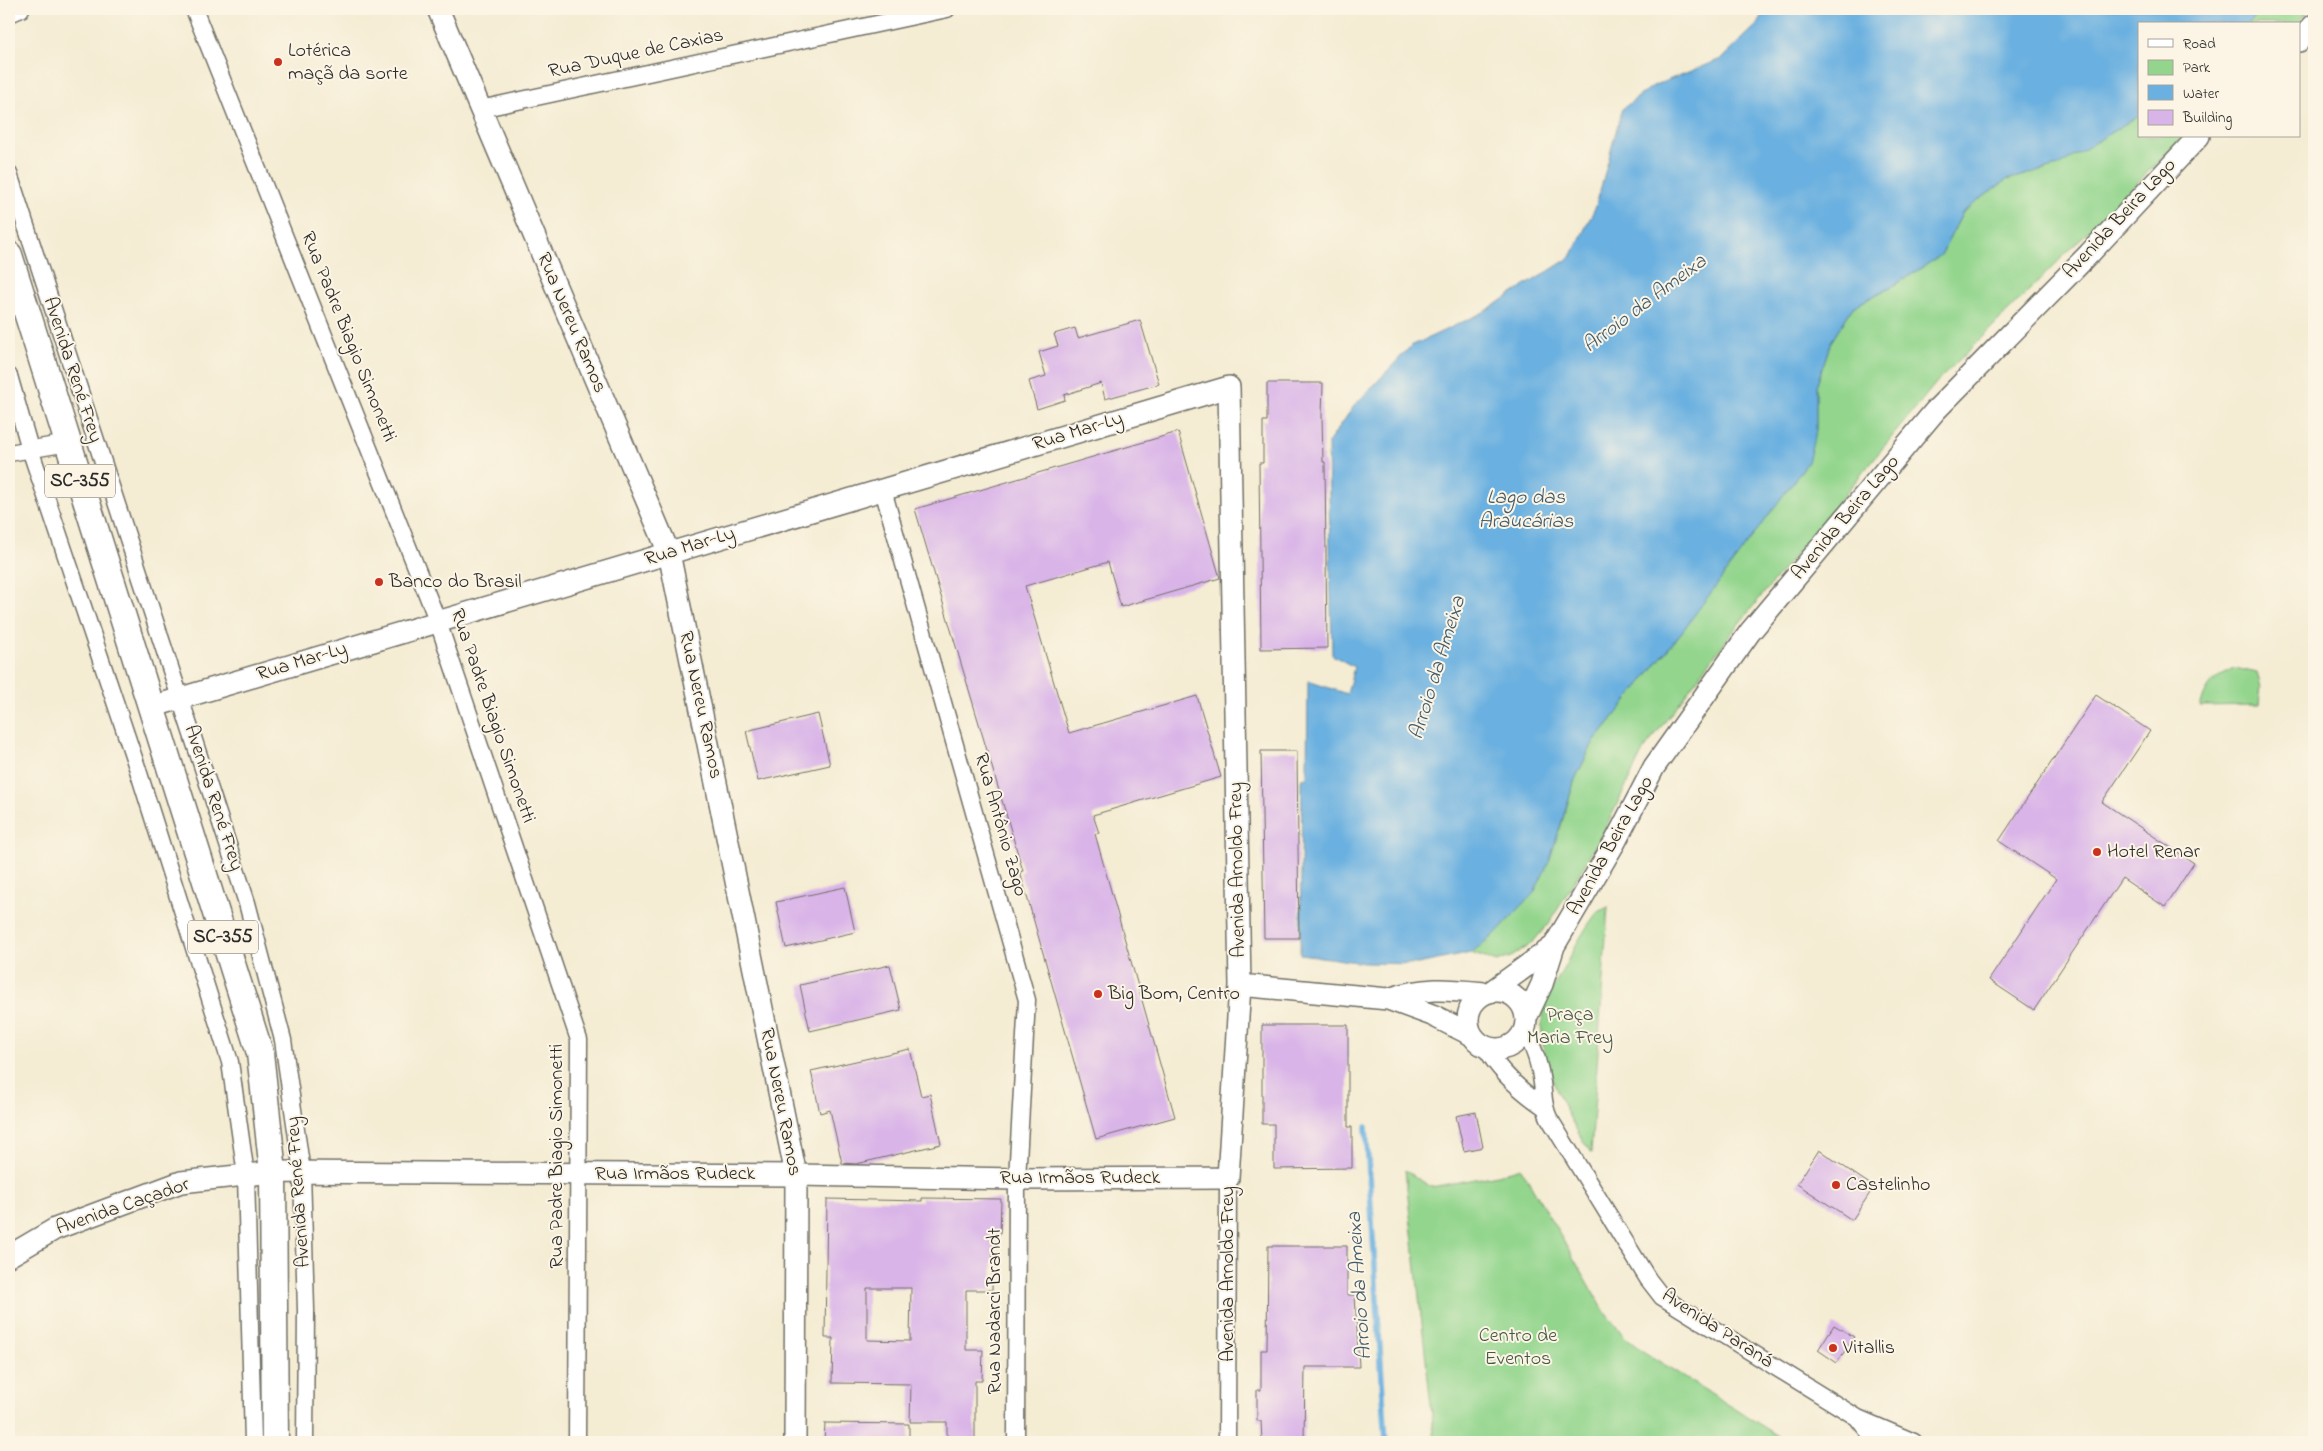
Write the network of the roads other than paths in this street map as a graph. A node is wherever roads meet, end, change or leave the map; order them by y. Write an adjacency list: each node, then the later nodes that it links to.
1 (21, 9): 5 (street)
2 (194, 9): 19 (street, Rua Padre Biagio Simonetti)
3 (438, 9): 8 (street, Rua Nereu Ramos)
4 (947, 9): 8 (street, Rua Duque de Caxias)
5 (9, 14)
6 (2314, 25): 7 (street)
7 (2300, 40)
8 (480, 108): 18 (street, Rua Nereu Ramos)
9 (2197, 138): 22 (street, Avenida Beira Lago)
10 (9, 174): 20 (street, Avenida René Frey)
11 (9, 255): 14 (main road, Avenida René Frey / SC-355)
12 (9, 376): 15 (street)
13 (1229, 387): 17 (street, Rua Mar-Ly); 23 (street, Avenida Arnoldo Frey)
14 (68, 443): 15 (street); 21 (main road, Avenida René Frey / SC-355)
15 (30, 449): 16 (street); 32 (street)
16 (9, 453)
17 (883, 490): 18 (street, Rua Mar-Ly); 35 (street, Rua Antônio Zago)
18 (669, 553): 19 (street, Rua Mar-Ly); 33 (street, Rua Nereu Ramos)
19 (438, 622): 20 (street, Rua Mar-Ly); 31 (street, Rua Padre Biagio Simonetti)
20 (180, 698): 21 (street, Rua Mar-Ly); 30 (street, Avenida René Frey)
21 (151, 707): 29 (main road, Avenida René Frey / SC-355)
22 (1554, 946): 24 (street, Avenida Beira Lago); 26 (street, Avenida Beira Lago)
23 (1240, 985): 25 (street, Avenida Paraná); 34 (street, Avenida Arnoldo Frey)
24 (1488, 992): 25 (street, Avenida Paraná); 26 (street, Avenida Paraná); 27 (street, Avenida Paraná)
25 (1388, 999): 27 (street, Avenida Paraná)
26 (1526, 1023): 27 (street, Avenida Paraná); 28 (street, Avenida Paraná)
27 (1478, 1041): 28 (street, Avenida Paraná)
28 (1544, 1107): 37 (street, Avenida Paraná)
29 (273, 1172): 30 (street, Rua Irmãos Rudeck); 32 (street, Avenida Caçador); 39 (main road, Avenida René Frey / SC-355)
30 (302, 1172): 31 (street, Rua Irmãos Rudeck); 40 (street, Avenida René Frey)
31 (579, 1174): 33 (street, Rua Irmãos Rudeck); 41 (street, Rua Padre Biagio Simonetti)
32 (246, 1175): 36 (street, Avenida Caçador); 38 (street)
33 (796, 1175): 35 (street, Rua Irmãos Rudeck); 42 (street, Rua Nereu Ramos)
34 (1228, 1178): 35 (street, Rua Irmãos Rudeck); 44 (street, Avenida Arnoldo Frey)
35 (1017, 1179): 43 (street, Rua Nadarci Brandt)
36 (9, 1256)
37 (1858, 1418): 45 (street, Avenida Paraná); 46 (street, Avenida Paraná)
38 (253, 1442)
39 (275, 1442)
40 (304, 1442)
41 (577, 1442)
42 (795, 1442)
43 (1016, 1442)
44 (1227, 1442)
45 (1877, 1442)
46 (1914, 1442)

